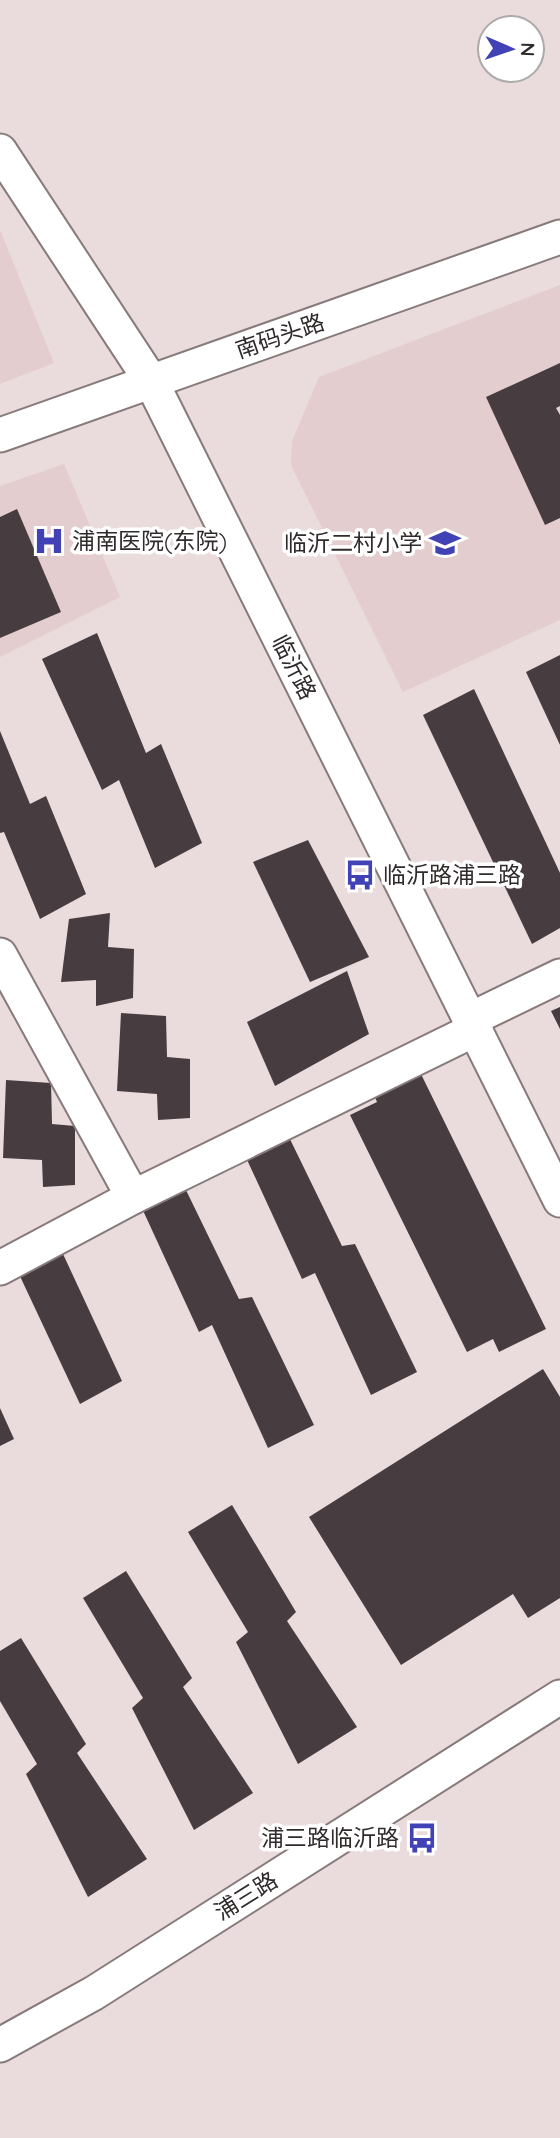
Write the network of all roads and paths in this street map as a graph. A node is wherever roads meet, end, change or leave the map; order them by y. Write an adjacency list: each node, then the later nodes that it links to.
1 (0, 151): 3 (street, 临沂路)
2 (560, 237): 3 (street, 南码头路)
3 (150, 381): 4 (street, 南码头路); 7 (street, 临沂路)
4 (0, 435)
5 (0, 955): 8 (street)
6 (560, 976): 7 (street)
7 (474, 1024): 8 (street); 9 (street, 临沂路)
8 (133, 1196): 10 (street)
9 (560, 1200)
10 (0, 1268)
11 (560, 1697): 12 (street, 浦三路)
12 (0, 2045)

